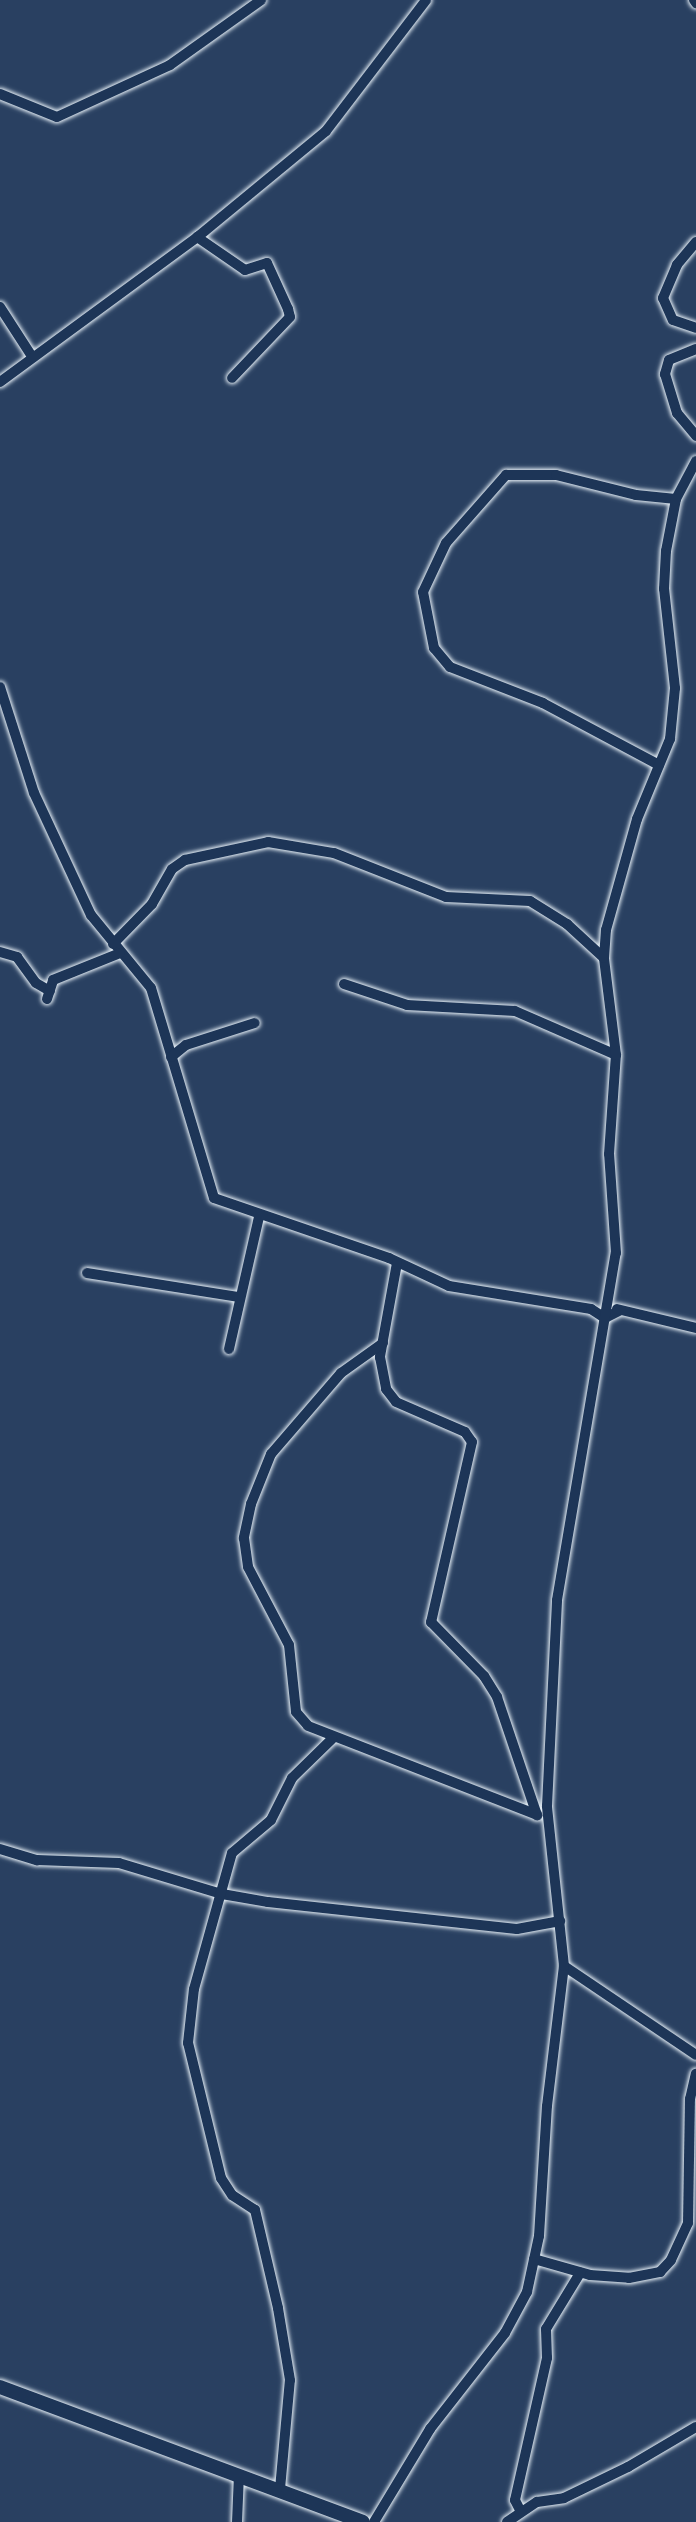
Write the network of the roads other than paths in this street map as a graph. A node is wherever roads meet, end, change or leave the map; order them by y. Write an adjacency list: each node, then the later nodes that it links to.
1 (261, 0): 3 (street)
2 (426, 0): 4 (street)
3 (0, 94)
4 (197, 237): 9 (street); 10 (street)
5 (696, 242): 7 (street)
6 (0, 307): 9 (street)
7 (696, 328)
8 (696, 349): 12 (street)
9 (31, 355): 11 (street)
10 (232, 378)
11 (0, 382)
12 (696, 436)
13 (696, 461): 14 (street)
14 (676, 499): 16 (street); 16 (street)
15 (0, 687): 17 (street)
16 (659, 765): 19 (street)
17 (117, 949): 18 (street); 19 (street); 23 (street)
18 (0, 952)
19 (604, 958): 22 (street)
20 (344, 984): 22 (street)
21 (255, 1023): 23 (street)
22 (616, 1055): 28 (street)
23 (171, 1057): 24 (street)
24 (259, 1217): 25 (street); 27 (street)
25 (397, 1263): 30 (street); 32 (street)
26 (87, 1273): 27 (street)
27 (239, 1297): 33 (street)
28 (609, 1300): 29 (street); 30 (street)
29 (619, 1311): 30 (street); 31 (street)
30 (605, 1318): 36 (street)
31 (696, 1328)
32 (383, 1343): 34 (street); 35 (street)
33 (229, 1349)
34 (332, 1739): 35 (street); 38 (street)
35 (537, 1815): 36 (street)
36 (551, 1834): 39 (street)
37 (0, 1849): 38 (street)
38 (222, 1894): 39 (street); 48 (street)
39 (560, 1921): 40 (street)
40 (564, 1966): 41 (street); 43 (street)
41 (696, 2055)
42 (696, 2074): 44 (street)
43 (534, 2259): 44 (street); 52 (street)
44 (580, 2273): 49 (street)
45 (0, 2387): 47 (main road)
46 (696, 2427): 49 (street)
47 (239, 2475): 48 (main road); 50 (street)
48 (280, 2489): 51 (main road)
49 (520, 2510): 53 (street)
50 (237, 2522)
51 (363, 2522)
52 (374, 2522)
53 (507, 2522)

